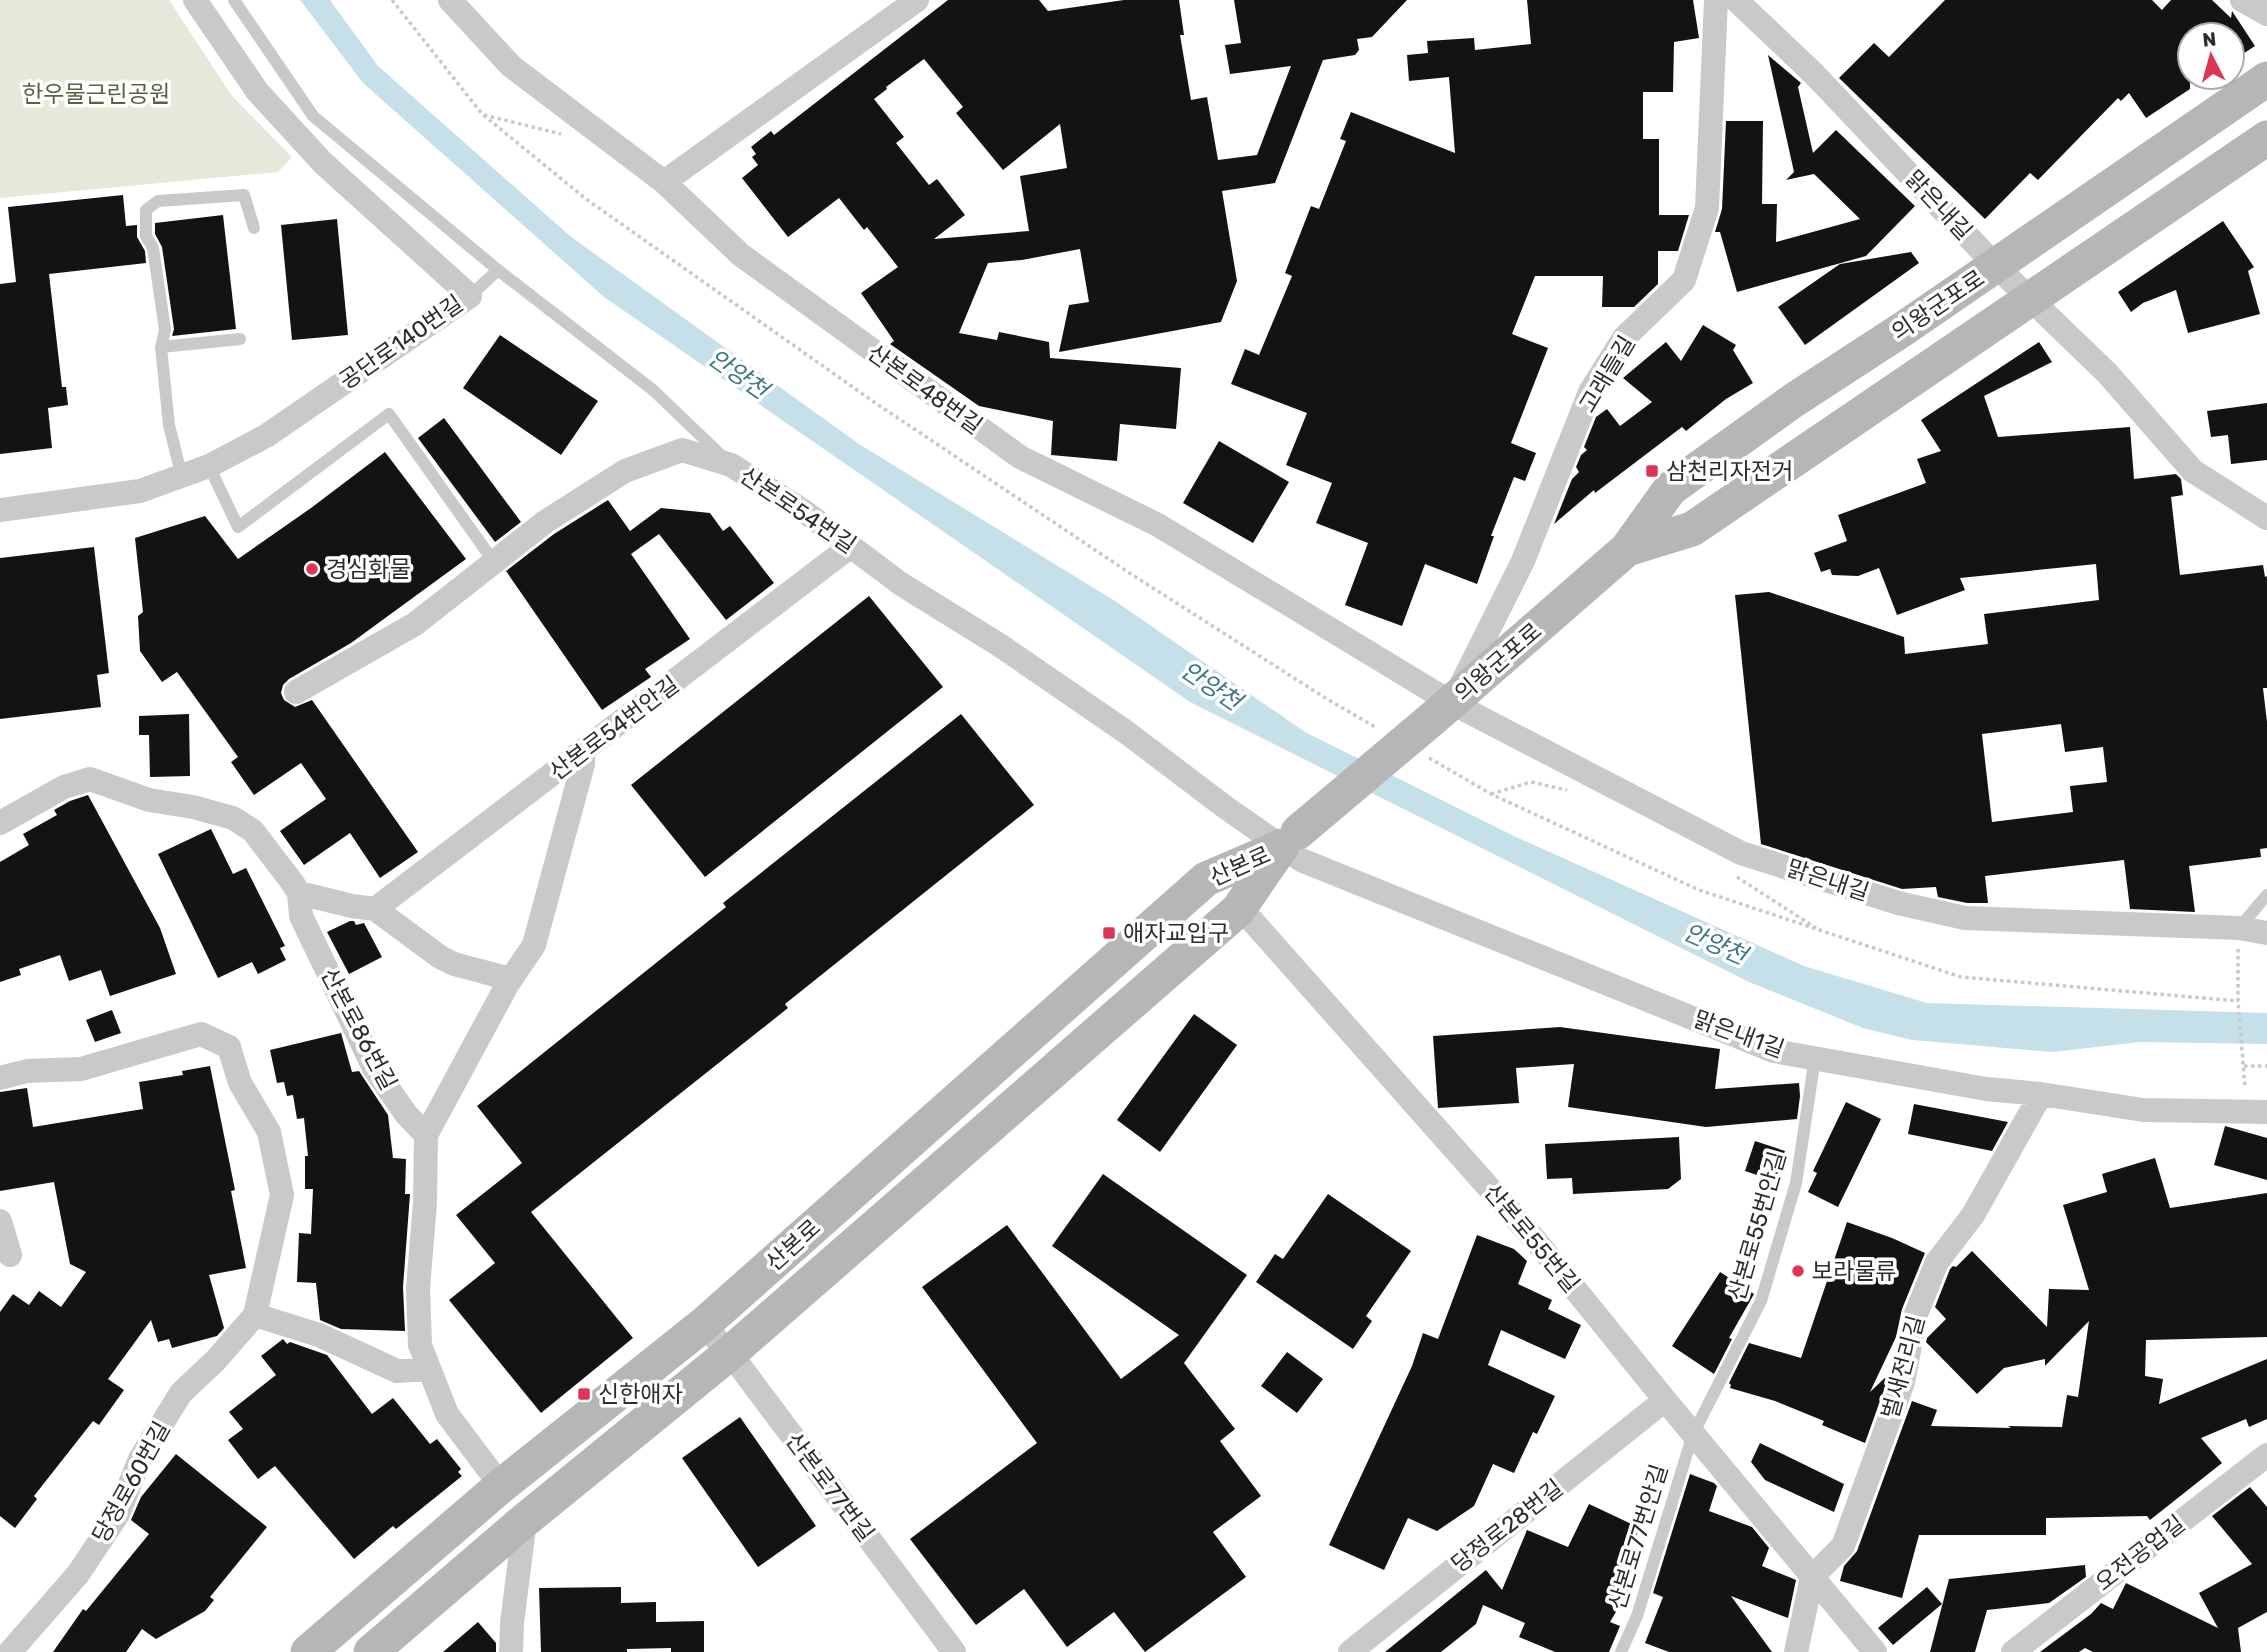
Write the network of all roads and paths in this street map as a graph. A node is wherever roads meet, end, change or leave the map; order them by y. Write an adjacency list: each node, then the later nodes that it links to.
1 (195, 0): 17 (street, 공단로140번길)
2 (234, 0): 16 (lane)
3 (450, 0): 13 (street, 산본로48번길)
4 (917, 0): 13 (street)
5 (1716, 0): 30 (street, 고래들길)
6 (1736, 0): 15 (street, 맑은내길)
7 (2242, 0): 8 (street)
8 (2267, 15)
9 (2267, 79): 15 (street, 의왕군포로)
10 (482, 114): 11 (path)
11 (573, 138)
12 (2267, 138): 18 (street, 의왕군포로)
13 (664, 182): 30 (street, 산본로48번길)
14 (254, 228): 20 (lane)
15 (1996, 266): 18 (street, 맑은내길); 27 (street, 의왕군포로)
16 (498, 270): 17 (lane); 21 (lane)
17 (470, 296): 22 (street, 공단로140번길)
18 (2032, 300): 25 (street, 맑은내길); 27 (street, 의왕군포로)
19 (240, 340): 20 (lane)
20 (161, 347): 23 (lane)
21 (731, 465): 26 (street, 산본로54번길); 28 (street, 산본로54번길)
22 (209, 466): 23 (street, 공단로140번길); 28 (lane)
23 (182, 477): 24 (street, 공단로140번길)
24 (0, 510)
25 (2267, 518)
26 (851, 546): 31 (street, 산본로54번안길); 33 (street, 산본로54번길)
27 (1627, 549): 30 (street, 의왕군포로)
28 (494, 562): 29 (street, 산본로54번길)
29 (296, 692)
30 (1442, 711): 33 (street, 의왕군포로, bridge); 38 (street, 맑은내길)
31 (583, 753): 36 (street, 산본로54번안길); 40 (street)
32 (0, 824): 34 (street, 산본로86번길)
33 (1290, 840): 37 (street, 산본로); 41 (street, 맑은내1길); 50 (street, 산본로)
34 (299, 893): 36 (street); 46 (street, 산본로86번길)
35 (2267, 895): 38 (lane)
36 (375, 909): 40 (street)
37 (1238, 910): 51 (street, 산본로); 53 (street, 산본로55번길)
38 (2239, 928): 39 (street, 맑은내길); 42 (path)
39 (2267, 933)
40 (510, 979): 46 (street)
41 (1815, 1058): 44 (street, 맑은내1길); 54 (lane, 산본로55번안길)
42 (2267, 1066)
43 (0, 1078): 49 (street)
44 (2042, 1094): 45 (street, 맑은내1길); 58 (street, 벌새전리길)
45 (2267, 1112)
46 (426, 1135): 52 (street)
47 (0, 1221): 48 (street)
48 (10, 1255)
49 (255, 1315): 52 (street); 59 (street, 당정로60번길)
50 (703, 1325): 51 (street, 산본로77번길); 56 (street, 산본로)
51 (730, 1353): 57 (street, 산본로); 63 (street, 산본로77번길)
52 (429, 1369): 56 (street)
53 (1665, 1400): 54 (street, 산본로55번길); 64 (street, 당정로28번길)
54 (1693, 1434): 58 (street, 산본로55번길); 65 (lane, 산본로77번안길)
55 (2267, 1455): 68 (street, 오전공업길)
56 (501, 1486): 60 (street, 산본로)
57 (525, 1520): 61 (street, 산본로); 62 (street)
58 (1812, 1577): 66 (street); 67 (street, 산본로55번길)
59 (10, 1652)
60 (308, 1652)
61 (372, 1652)
62 (511, 1652)
63 (954, 1652)
64 (1350, 1652)
65 (1621, 1652)
66 (1796, 1652)
67 (1875, 1652)
68 (2014, 1652)

